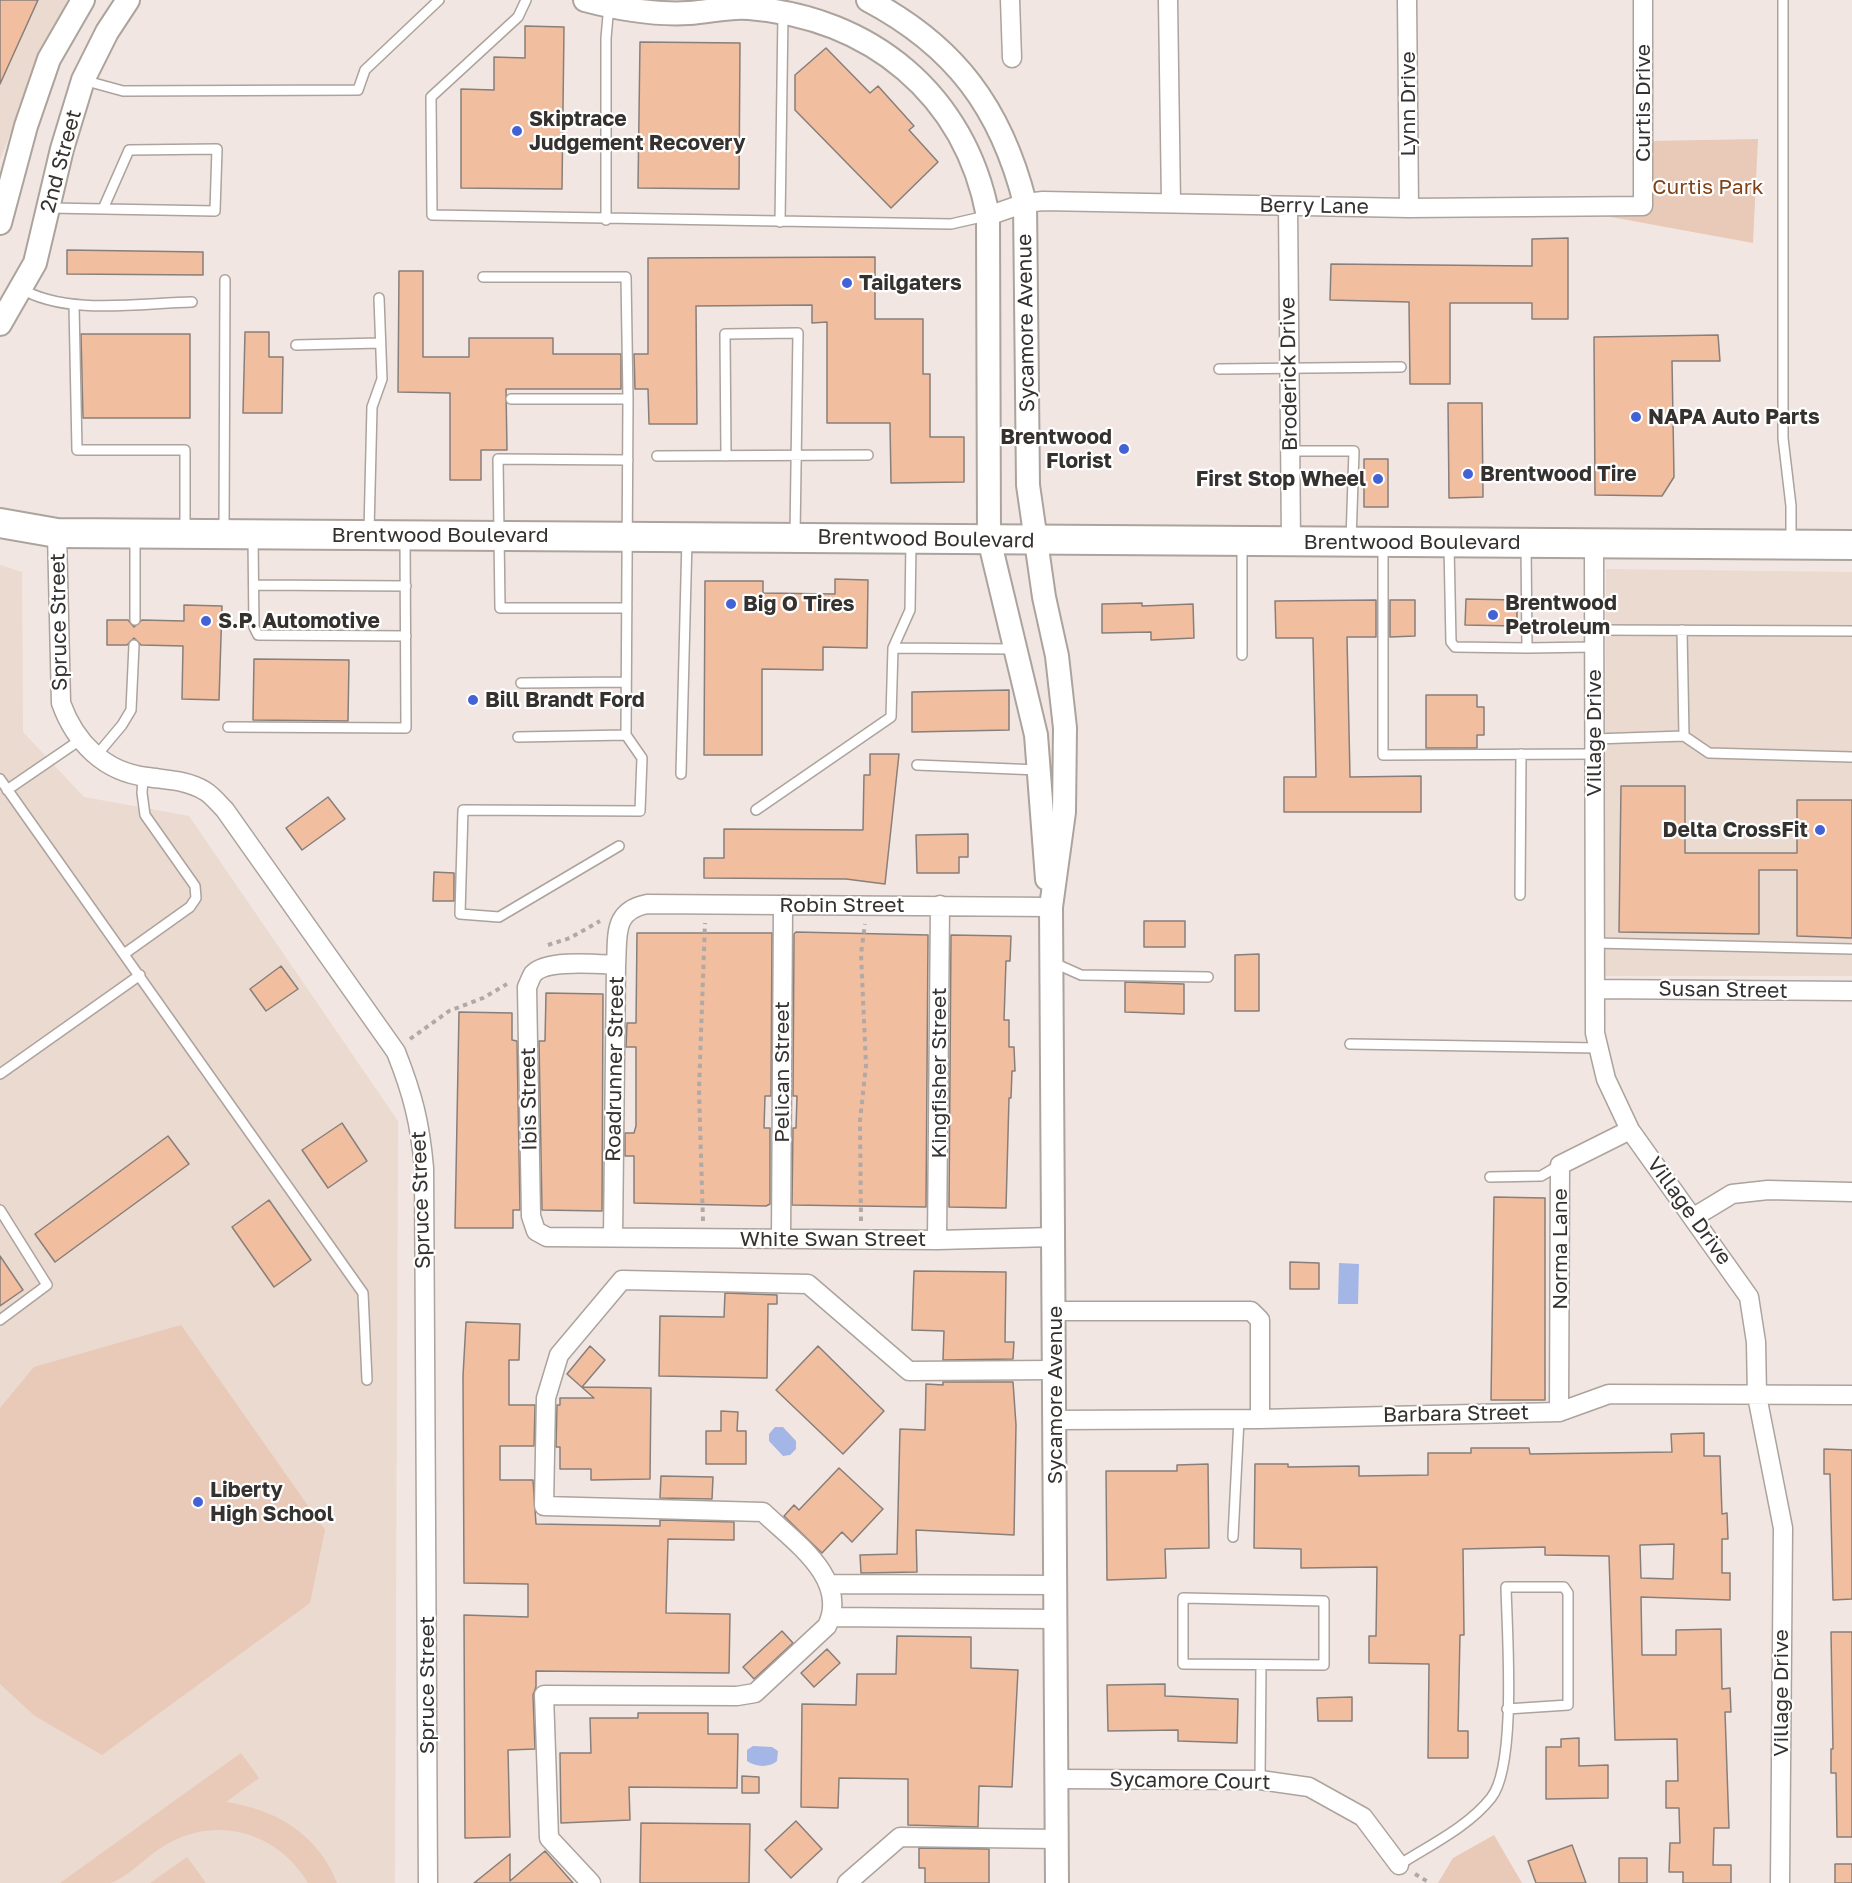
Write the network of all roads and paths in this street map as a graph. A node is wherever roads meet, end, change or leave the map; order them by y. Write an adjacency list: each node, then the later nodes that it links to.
1 (83, 0): 26 (street, 2nd Street)
2 (128, 0): 15 (street, 2nd Street)
3 (439, 0): 15 (lane)
4 (526, 0): 24 (lane)
5 (585, 0): 12 (street, Sycamore Avenue)
6 (868, 0): 17 (street, Sycamore Avenue)
7 (1010, 0): 14 (street)
8 (1168, 0): 16 (street)
9 (1407, 0): 21 (street, Lynn Drive)
10 (1643, 0): 19 (street, Curtis Drive)
11 (1783, 0): 69 (lane)
12 (610, 3): 13 (street, Sycamore Avenue); 24 (lane)
13 (783, 11): 23 (street, Sycamore Avenue); 25 (lane)
14 (1012, 58)
15 (83, 80): 20 (street, 2nd Street)
16 (1171, 202): 17 (street, Berry Lane); 18 (street, Berry Lane)
17 (1025, 203): 23 (street, Berry Lane); 61 (street, Sycamore Avenue)
18 (1288, 206): 21 (street, Berry Lane); 36 (street, Broderick Drive)
19 (1642, 206): 21 (street, Berry Lane)
20 (48, 208): 22 (lane); 29 (street, 2nd Street)
21 (1409, 208)
22 (103, 209): 22 (lane)
23 (988, 216): 25 (lane); 60 (street, Sycamore Avenue)
24 (606, 219): 25 (lane)
25 (780, 222)
26 (0, 223)
27 (483, 277): 40 (lane)
28 (225, 280): 51 (lane)
29 (20, 288): 32 (lane); 33 (street, 2nd Street)
30 (379, 298): 34 (lane)
31 (192, 302): 32 (lane)
32 (74, 305): 50 (lane)
33 (0, 324)
34 (380, 343): 35 (lane); 53 (lane)
35 (296, 345)
36 (1289, 368): 37 (lane); 38 (lane); 41 (street, Broderick Drive)
37 (1401, 368)
38 (1219, 369)
39 (511, 399): 40 (lane)
40 (628, 399): 46 (lane)
41 (1290, 452): 63 (street, Broderick Drive); 64 (lane)
42 (868, 455): 45 (lane)
43 (657, 456): 44 (lane)
44 (726, 456): 45 (lane); 45 (lane)
45 (795, 456): 58 (lane)
46 (628, 460): 55 (lane); 56 (lane)
47 (0, 523): 48 (main road, Brentwood Boulevard)
48 (57, 533): 49 (main road, Brentwood Boulevard); 90 (street, Spruce Street)
49 (135, 534): 50 (main road, Brentwood Boulevard); 74 (lane)
50 (185, 534): 51 (main road, Brentwood Boulevard)
51 (224, 534): 52 (main road, Brentwood Boulevard)
52 (253, 534): 53 (main road, Brentwood Boulevard); 71 (lane)
53 (369, 535): 54 (main road, Brentwood Boulevard)
54 (405, 535): 55 (main road, Brentwood Boulevard); 72 (lane)
55 (498, 536): 56 (main road, Brentwood Boulevard); 73 (lane)
56 (627, 536): 57 (main road, Brentwood Boulevard); 73 (lane)
57 (687, 537): 58 (main road, Brentwood Boulevard); 97 (lane)
58 (795, 537): 59 (main road, Brentwood Boulevard)
59 (911, 539): 60 (main road, Brentwood Boulevard); 80 (lane)
60 (989, 539): 61 (main road, Brentwood Boulevard); 82 (street, Sycamore Avenue)
61 (1035, 540): 62 (main road, Brentwood Boulevard); 108 (street, Sycamore Avenue)
62 (1242, 542): 63 (main road, Brentwood Boulevard); 83 (lane)
63 (1291, 542): 64 (main road, Brentwood Boulevard)
64 (1351, 542): 65 (main road, Brentwood Boulevard)
65 (1383, 542): 66 (main road, Brentwood Boulevard); 92 (lane)
66 (1449, 542): 67 (main road, Brentwood Boulevard); 81 (lane)
67 (1526, 542): 68 (main road, Brentwood Boulevard); 81 (lane)
68 (1594, 543): 69 (main road, Brentwood Boulevard); 78 (street, Village Drive)
69 (1791, 544): 70 (main road, Brentwood Boulevard)
70 (1852, 545)
71 (254, 585): 72 (lane); 77 (lane)
72 (406, 586): 77 (lane)
73 (627, 608): 84 (lane)
74 (135, 620)
75 (1682, 630): 76 (lane); 78 (lane); 89 (lane)
76 (1852, 631)
77 (406, 636): 86 (lane)
78 (1594, 638): 81 (lane); 91 (street, Village Drive)
79 (135, 645): 93 (lane)
80 (893, 648): 82 (lane); 101 (lane)
81 (1527, 648)
82 (1015, 649): 96 (street, Sycamore Avenue)
83 (1242, 654)
84 (626, 682): 85 (lane); 87 (lane)
85 (521, 683)
86 (228, 727)
87 (626, 735): 88 (lane); 102 (lane)
88 (518, 736)
89 (1684, 736): 91 (lane); 94 (lane)
90 (80, 740): 93 (street, Spruce Street); 100 (lane)
91 (1594, 746): 92 (lane); 110 (street, Village Drive)
92 (1521, 754): 103 (lane)
93 (96, 756): 98 (street, Spruce Street)
94 (1852, 757)
95 (917, 765): 96 (lane)
96 (1038, 770): 108 (street, Sycamore Avenue)
97 (681, 774)
98 (143, 777): 113 (lane); 123 (street, Spruce Street)
99 (0, 779): 100 (lane)
100 (7, 790): 113 (lane)
101 (756, 810)
102 (619, 846)
103 (1520, 895)
104 (706, 904): 105 (street, Robin Street); 109 (street, Robin Street); 132 (path)
105 (783, 904): 106 (street, Robin Street); 134 (street, Pelican Street)
106 (865, 905): 107 (street, Robin Street); 135 (path)
107 (940, 905): 108 (street, Robin Street); 136 (street, Kingfisher Street)
108 (1052, 907): 114 (street, Sycamore Avenue)
109 (619, 923): 111 (path); 115 (street, Roadrunner Street)
110 (1595, 943): 112 (lane); 119 (street, Village Drive)
111 (538, 948)
112 (1852, 949)
113 (124, 954): 116 (lane)
114 (1052, 962): 117 (lane); 133 (street, Sycamore Avenue)
115 (616, 965): 131 (street, Roadrunner Street); 131 (street, Ibis Street)
116 (140, 975): 124 (lane); 140 (lane)
117 (1208, 977)
118 (510, 979): 123 (path)
119 (1595, 989): 120 (street, Susan Street); 122 (street, Village Drive)
120 (1852, 991)
121 (1350, 1044): 122 (lane)
122 (1598, 1047): 125 (street, Village Drive)
123 (396, 1052): 158 (street, Spruce Street)
124 (0, 1074)
125 (1630, 1130): 126 (street, Norma Lane); 130 (street, Village Drive)
126 (1560, 1166): 127 (lane); 143 (street, Norma Lane)
127 (1490, 1177)
128 (1852, 1192): 130 (street)
129 (0, 1210): 138 (lane)
130 (1694, 1217): 142 (street, Village Drive)
131 (613, 1237): 132 (street, White Swan Street)
132 (703, 1238): 134 (street, White Swan Street)
133 (1054, 1238): 136 (street, White Swan Street); 137 (street, Sycamore Avenue)
134 (781, 1239): 135 (street, White Swan Street)
135 (861, 1239): 136 (street, White Swan Street)
136 (937, 1240)
137 (1055, 1311): 139 (street, Sycamore Avenue); 145 (street)
138 (0, 1320)
139 (1054, 1370): 146 (street, Sycamore Avenue); 148 (street)
140 (367, 1380)
141 (1852, 1395): 142 (street, Barbara Street)
142 (1757, 1396): 143 (street, Barbara Street); 162 (street, Village Drive)
143 (1559, 1412): 145 (street, Barbara Street)
144 (1239, 1419): 145 (street, Barbara Street); 146 (street, Barbara Street); 147 (lane)
145 (1260, 1419)
146 (1056, 1420): 149 (street, Sycamore Avenue)
147 (1233, 1537)
148 (830, 1584): 149 (street); 150 (street)
149 (1055, 1585): 151 (street, Sycamore Avenue)
150 (831, 1617): 151 (street); 159 (street)
151 (1054, 1619): 154 (street, Sycamore Avenue)
152 (1261, 1665): 152 (lane); 155 (lane)
153 (1507, 1709): 153 (lane); 157 (lane)
154 (1057, 1779): 155 (street, Sycamore Court); 156 (street, Sycamore Avenue)
155 (1260, 1780): 157 (street, Sycamore Court)
156 (1057, 1839): 160 (street); 161 (street, Sycamore Avenue)
157 (1399, 1865)
158 (428, 1883)
159 (591, 1883)
160 (847, 1883)
161 (1057, 1883)
162 (1780, 1883)

